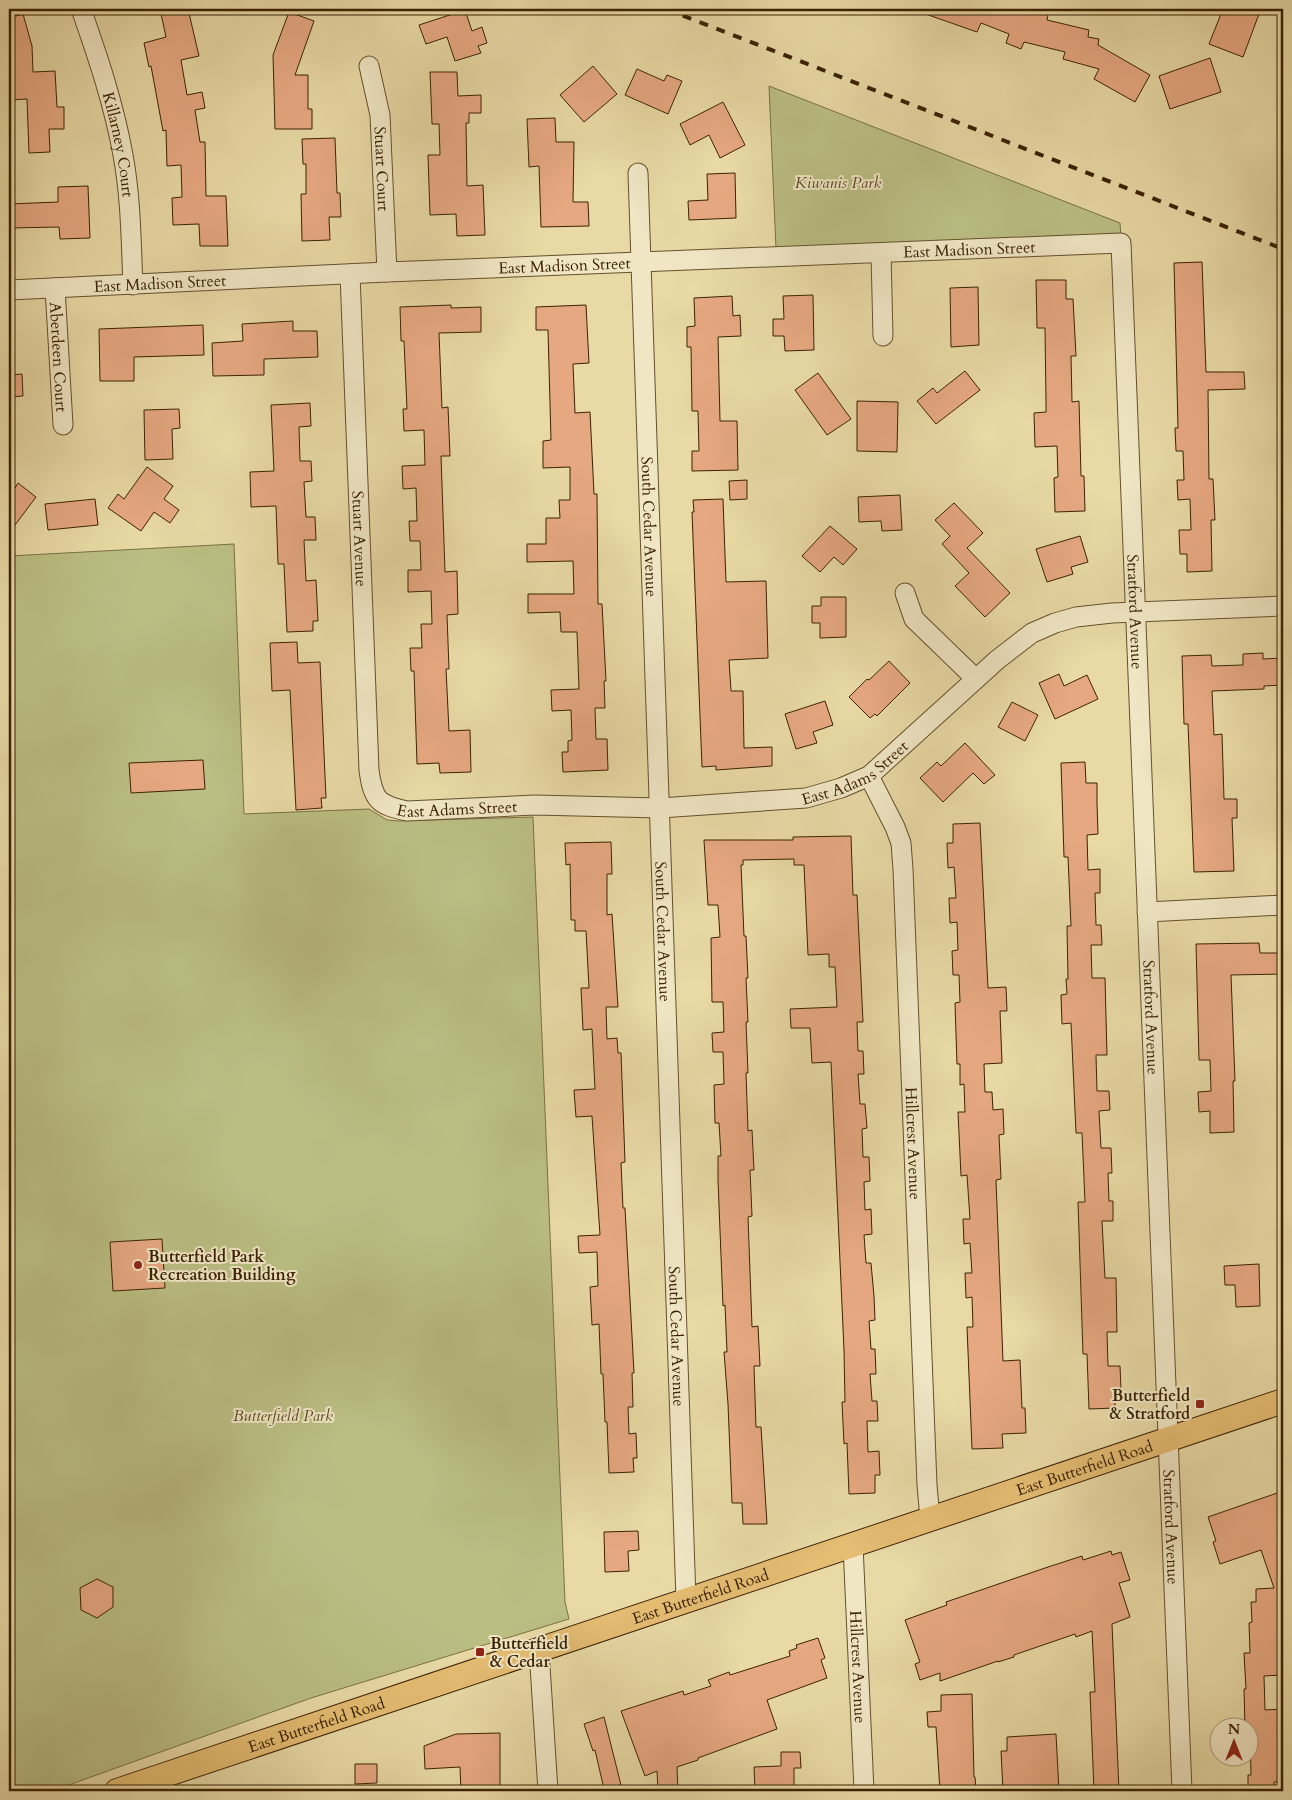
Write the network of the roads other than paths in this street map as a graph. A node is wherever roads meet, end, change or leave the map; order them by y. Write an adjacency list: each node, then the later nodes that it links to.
1 (82, 9): 9 (street, Killarney Court)
2 (369, 66): 7 (street, Stuart Court)
3 (638, 173): 6 (street, South Cedar Avenue)
4 (1121, 244): 5 (street, East Madison Street); 16 (street, Stratford Avenue)
5 (881, 253): 6 (street, East Madison Street); 12 (street)
6 (642, 262): 7 (street, East Madison Street); 20 (street, South Cedar Avenue)
7 (387, 272): 8 (street, East Madison Street)
8 (350, 274): 9 (street, East Madison Street); 19 (street, Stuart Avenue)
9 (133, 285): 10 (street, East Madison Street)
10 (55, 288): 11 (street, East Madison Street); 13 (street, Aberdeen Court)
11 (9, 290)
12 (883, 336)
13 (63, 425)
14 (904, 593): 17 (street)
15 (1283, 606): 16 (street, East Adams Street)
16 (1136, 612): 17 (street, East Adams Street); 22 (street, Stratford Avenue)
17 (976, 679): 18 (street, East Adams Street)
18 (869, 776): 20 (street, East Adams Street); 25 (street, Hillcrest Avenue)
19 (380, 802): 20 (street, East Adams Street)
20 (660, 808): 27 (street, South Cedar Avenue)
21 (1283, 905): 22 (street)
22 (1148, 912): 24 (street, Stratford Avenue)
23 (1283, 1401): 24 (main road, East Butterfield Road)
24 (1168, 1439): 25 (main road, East Butterfield Road); 32 (street, Stratford Avenue)
25 (930, 1519): 26 (main road, East Butterfield Road)
26 (853, 1545): 27 (main road, East Butterfield Road); 31 (street, Hillcrest Avenue)
27 (686, 1600): 28 (main road, East Butterfield Road)
28 (539, 1650): 29 (main road, East Butterfield Road); 30 (street)
29 (116, 1791)
30 (548, 1791)
31 (864, 1791)
32 (1182, 1791)

